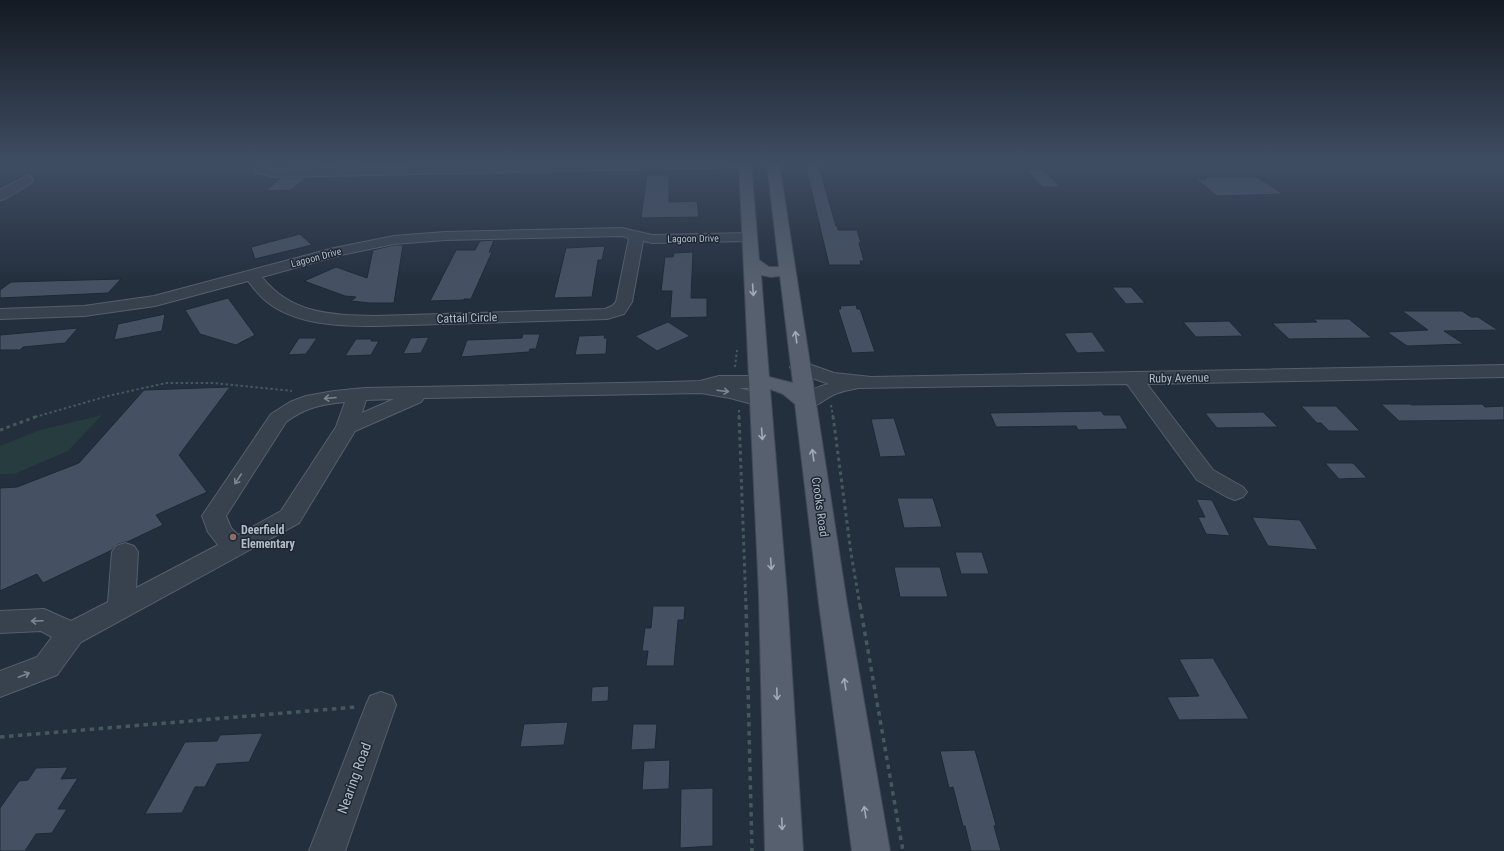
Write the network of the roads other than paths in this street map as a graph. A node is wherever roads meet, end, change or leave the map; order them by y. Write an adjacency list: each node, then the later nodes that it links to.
1 (748, 203): 3 (main road)
2 (778, 203): 6 (main road, Crooks Road)
3 (750, 233): 4 (street, Lagoon Drive); 5 (main road)
4 (637, 235): 7 (street, Lagoon Drive); 7 (street, Cattail Circle)
5 (751, 262): 6 (main road); 15 (main road, one-way to 15)
6 (787, 270): 9 (main road, Crooks Road, one-way to 6)
7 (252, 275): 8 (street, Lagoon Drive)
8 (0, 314)
9 (800, 367): 12 (street, Ruby Avenue); 16 (main road, Crooks Road)
10 (1504, 371): 11 (street, Ruby Avenue)
11 (1133, 379): 12 (street, Ruby Avenue); 18 (street)
12 (855, 383): 16 (street, Ruby Avenue)
13 (425, 393): 14 (street); 15 (street); 17 (street)
14 (358, 396): 17 (street); 19 (street, one-way to 19)
15 (752, 397): 16 (main road); 27 (main road, one-way to 27)
16 (806, 403): 28 (main road, Crooks Road, one-way to 16)
17 (346, 427): 19 (street)
18 (1235, 492)
19 (236, 548): 21 (street)
20 (125, 552): 21 (street)
21 (121, 608): 23 (street)
22 (0, 622): 23 (street, one-way to 22)
23 (71, 634): 24 (street, one-way to 23)
24 (0, 684)
25 (381, 705): 26 (street, Nearing Road)
26 (327, 851)
27 (784, 851)
28 (871, 851)

